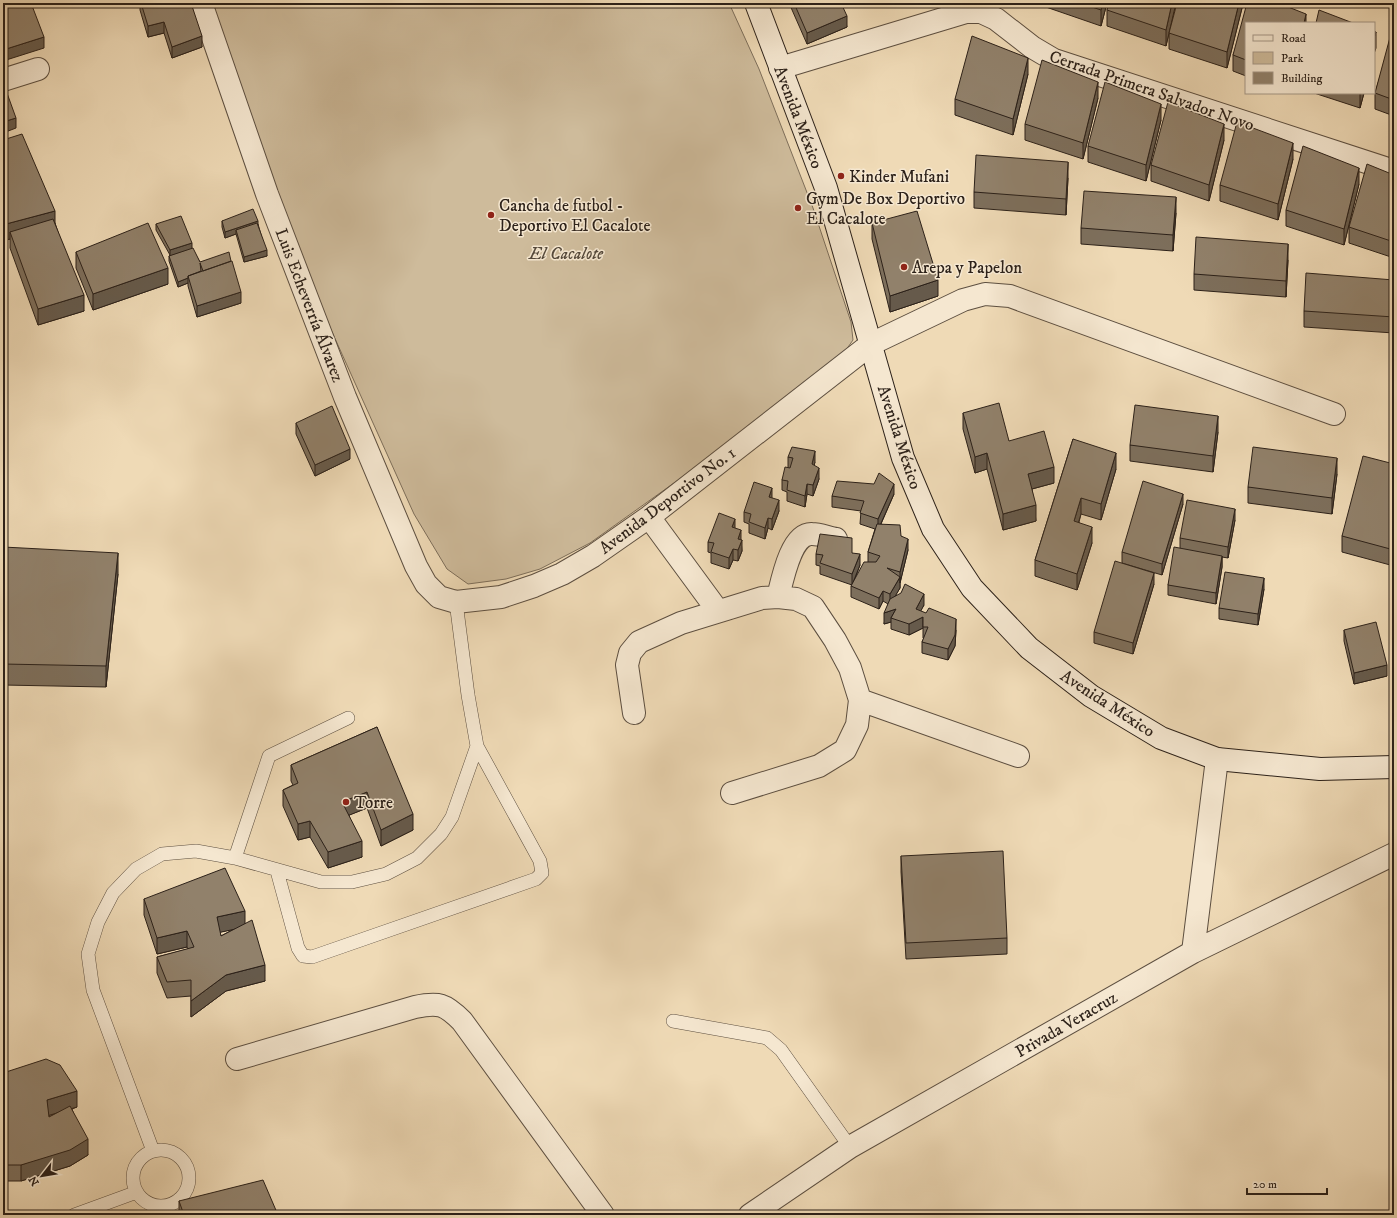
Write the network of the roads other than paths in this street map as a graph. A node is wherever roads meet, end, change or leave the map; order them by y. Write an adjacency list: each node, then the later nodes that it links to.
1 (201, 3): 12 (street, Luis Echeverría Álvarez)
2 (756, 3): 3 (street, Avenida México)
3 (780, 68): 6 (street, Cerrada Primera Salvador Novo); 7 (street, Avenida México)
4 (38, 69): 5 (street)
5 (3, 80)
6 (1394, 171)
7 (871, 344): 8 (street, Avenida Deportivo No. 1); 9 (street, Avenida Deportivo No. 1); 19 (street, Avenida México)
8 (1334, 414)
9 (649, 517): 12 (street, Avenida Deportivo No. 1); 13 (street)
10 (836, 540): 11 (street)
11 (778, 596): 13 (street); 14 (street)
12 (447, 600): 17 (lane)
13 (718, 611): 15 (street)
14 (860, 700): 18 (street); 21 (street)
15 (634, 713)
16 (348, 718): 23 (lane)
17 (477, 746): 24 (lane); 24 (lane)
18 (1018, 756)
19 (1217, 759): 20 (street, Avenida México); 25 (street)
20 (1394, 767)
21 (732, 793)
22 (1394, 854): 25 (street, Privada Veracruz)
23 (235, 858): 24 (lane); 29 (lane)
24 (277, 871)
25 (1193, 952): 28 (street, Privada Veracruz)
26 (673, 1022): 28 (lane)
27 (237, 1059): 33 (street)
28 (850, 1147): 34 (street, Privada Veracruz)
29 (153, 1151): 30 (lane); 31 (lane)
30 (136, 1192): 31 (lane); 32 (lane)
31 (171, 1210)
32 (74, 1215)
33 (603, 1215)
34 (750, 1215)

